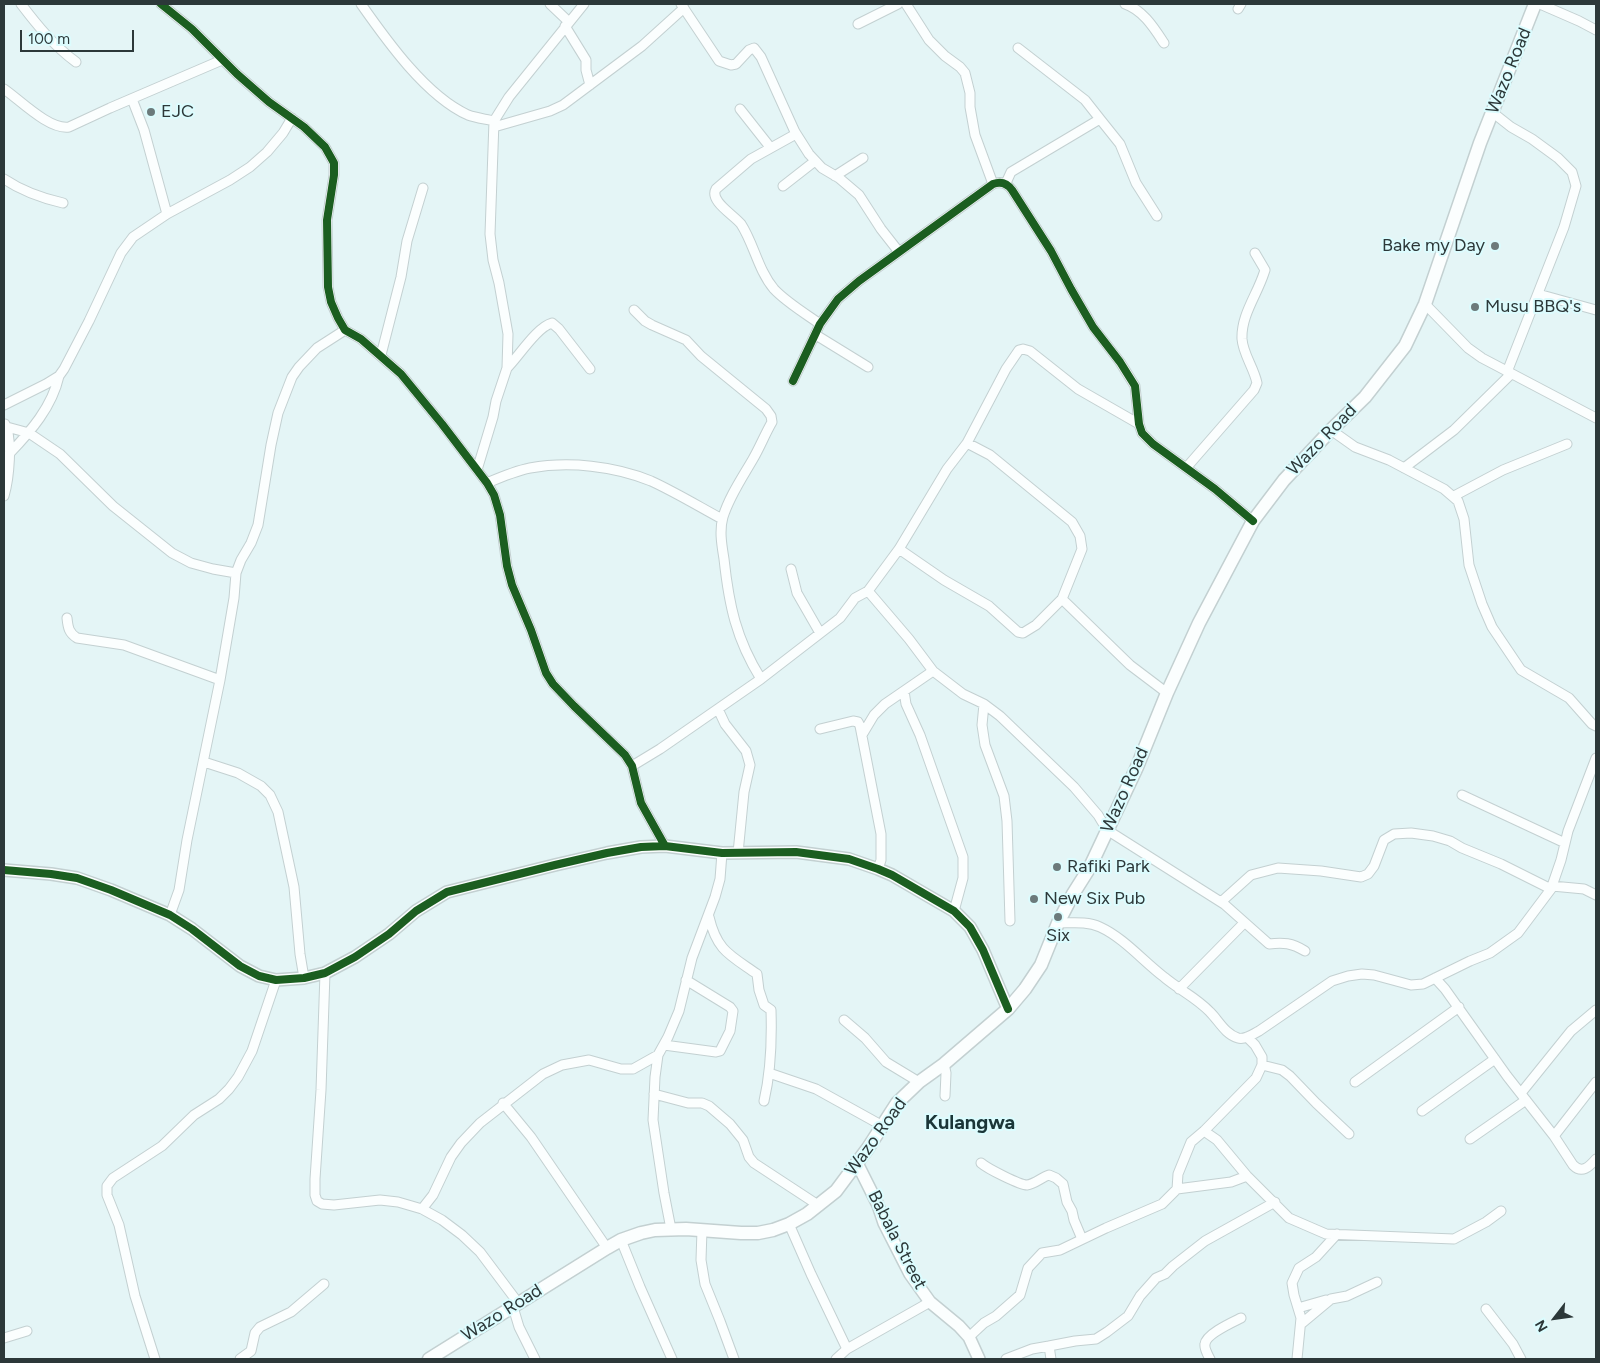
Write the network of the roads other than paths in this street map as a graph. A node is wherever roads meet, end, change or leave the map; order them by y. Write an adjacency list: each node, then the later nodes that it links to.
1 (21, 4): 18 (street)
2 (161, 4): 17 (street)
3 (361, 4): 26 (street)
4 (550, 4): 12 (street)
5 (584, 4): 12 (street)
6 (898, 4): 13 (street)
7 (906, 4): 33 (street)
8 (1125, 4): 15 (street)
9 (1535, 4): 23 (main road, Wazo Road)
10 (1540, 4): 14 (street)
11 (682, 6): 19 (street); 27 (street)
12 (567, 24): 19 (street); 26 (street)
13 (858, 24)
14 (1596, 30)
15 (1164, 43)
16 (1018, 48): 25 (street)
17 (222, 60): 21 (street); 24 (street)
18 (76, 62)
19 (590, 85): 26 (street)
20 (4, 89): 21 (street)
21 (132, 99): 38 (street)
22 (740, 109): 28 (street)
23 (1492, 112): 42 (street); 43 (main road, Wazo Road)
24 (292, 118): 38 (street); 47 (street)
25 (1100, 119): 34 (street); 39 (street)
26 (494, 124): 51 (street)
27 (796, 134): 28 (street); 30 (street)
28 (770, 148): 46 (street)
29 (863, 158): 31 (street)
30 (815, 161): 31 (street); 35 (street)
31 (835, 176): 40 (street)
32 (4, 179): 37 (street)
33 (993, 184): 34 (street); 40 (street)
34 (1006, 184): 59 (street)
35 (784, 186)
36 (424, 188): 49 (street)
37 (63, 203)
38 (167, 214): 54 (street)
39 (1157, 216)
40 (898, 252): 46 (street)
41 (1255, 253): 65 (street)
42 (1538, 294): 45 (street); 53 (street)
43 (1425, 304): 53 (street); 60 (main road, Wazo Road)
44 (634, 310): 71 (street)
45 (1596, 310)
46 (820, 324): 48 (street)
47 (345, 330): 49 (street); 75 (street)
48 (816, 334): 50 (street); 55 (street)
49 (381, 355): 67 (street)
50 (868, 367)
51 (507, 368): 52 (street); 67 (street)
52 (590, 369)
53 (1509, 373): 57 (street); 66 (street)
54 (59, 376): 56 (street); 61 (street)
55 (793, 381)
56 (4, 405)
57 (1596, 418)
58 (5, 424): 61 (street); 64 (street)
59 (1139, 424): 62 (street); 65 (street)
60 (1331, 430): 66 (street); 72 (main road, Wazo Road)
61 (29, 433): 64 (street); 75 (street)
62 (966, 443): 73 (street); 77 (street)
63 (1567, 444): 70 (street)
64 (9, 454): 69 (street)
65 (1186, 468): 72 (street)
66 (1404, 468): 70 (street)
67 (477, 470): 68 (street)
68 (487, 484): 71 (street); 92 (street)
69 (4, 496)
70 (1454, 496): 87 (street)
71 (722, 518): 81 (street)
72 (1253, 521): 84 (main road, Wazo Road)
73 (899, 549): 76 (street); 77 (street)
74 (791, 569): 79 (street)
75 (236, 572): 82 (street)
76 (868, 591): 79 (street); 80 (street)
77 (1062, 599): 84 (street)
78 (67, 618): 82 (street)
79 (820, 633): 81 (street)
80 (933, 672): 83 (street); 85 (street)
81 (762, 679): 86 (street)
82 (220, 680): 91 (street)
83 (904, 691): 89 (street); 104 (street)
84 (1167, 693): 94 (main road, Wazo Road)
85 (984, 704): 94 (street); 107 (street)
86 (718, 709): 92 (street); 98 (street)
87 (1596, 726)
88 (820, 729): 89 (street)
89 (862, 735): 99 (street)
90 (1596, 758): 95 (street)
91 (204, 762): 105 (street); 112 (street)
92 (632, 766): 96 (street)
93 (1462, 795): 95 (street)
94 (1107, 830): 103 (street); 108 (main road, Wazo Road)
95 (1565, 844): 101 (street)
96 (665, 846): 97 (street); 111 (street)
97 (722, 853): 98 (street); 106 (street)
98 (738, 853): 99 (street)
99 (878, 869): 104 (street)
100 (4, 870): 105 (street)
101 (1552, 887): 102 (street); 103 (street); 113 (street)
102 (1596, 895)
103 (1221, 902): 109 (street)
104 (954, 911): 118 (street)
105 (170, 916): 114 (street)
106 (709, 917): 115 (street); 127 (street)
107 (1010, 921)
108 (1058, 923): 116 (street); 118 (main road, Wazo Road)
109 (1244, 923): 110 (street); 116 (street)
110 (1305, 951)
111 (325, 973): 112 (street); 149 (street)
112 (304, 978): 114 (street)
113 (1435, 978): 117 (street); 121 (street)
114 (276, 980): 172 (street)
115 (686, 980): 122 (street); 122 (street)
116 (1178, 989): 121 (street)
117 (1458, 1007): 124 (street); 129 (street)
118 (1008, 1009): 125 (main road, Wazo Road)
119 (1596, 1010): 133 (street)
120 (844, 1020): 128 (street)
121 (1247, 1037): 126 (street)
122 (664, 1045): 123 (street)
123 (658, 1055): 131 (street); 135 (street)
124 (1495, 1059): 133 (street); 136 (street)
125 (944, 1064): 128 (main road, Wazo Road); 132 (street)
126 (1262, 1065): 138 (street); 139 (street)
127 (770, 1073): 134 (street); 137 (street)
128 (919, 1082): 137 (main road, Wazo Road)
129 (1355, 1082)
130 (1596, 1082): 140 (street)
131 (654, 1094): 148 (street); 152 (street)
132 (945, 1096)
133 (1524, 1097): 140 (street); 141 (street)
134 (764, 1101)
135 (503, 1104): 149 (street); 157 (street)
136 (1422, 1111)
137 (882, 1126): 143 (main road, Wazo Road)
138 (1204, 1131): 145 (street); 146 (street)
139 (1349, 1134)
140 (1554, 1136): 142 (street)
141 (1470, 1140)
142 (1596, 1159)
143 (857, 1163): 148 (main road, Wazo Road); 161 (street, Babala Street)
144 (981, 1163): 155 (street)
145 (1247, 1176): 146 (street); 147 (street)
146 (1177, 1189): 155 (street)
147 (1275, 1202): 154 (street); 170 (street)
148 (818, 1205): 151 (main road, Wazo Road)
149 (422, 1209): 162 (street)
150 (1501, 1211): 154 (street)
151 (789, 1224): 153 (main road, Wazo Road); 171 (street)
152 (671, 1229): 153 (main road, Wazo Road); 156 (main road, Wazo Road)
153 (702, 1230): 177 (street)
154 (1337, 1234): 163 (street)
155 (1082, 1239): 168 (street)
156 (621, 1240): 157 (main road, Wazo Road); 176 (street)
157 (607, 1248): 162 (main road, Wazo Road)
158 (1377, 1282): 160 (street)
159 (324, 1284): 173 (street)
160 (1331, 1299): 163 (street); 166 (street)
161 (930, 1302): 168 (street, Babala Street); 171 (street)
162 (516, 1305): 174 (main road, Wazo Road); 175 (street)
163 (1298, 1308): 166 (street)
164 (1486, 1309): 184 (street)
165 (1242, 1318): 182 (street)
166 (1301, 1324): 183 (street)
167 (27, 1331): 169 (street)
168 (969, 1337): 179 (street, Babala Street)
169 (4, 1338)
170 (1049, 1346): 180 (street); 181 (street)
171 (847, 1349): 178 (street)
172 (155, 1359)
173 (240, 1359)
174 (429, 1359)
175 (535, 1359)
176 (672, 1359)
177 (734, 1359)
178 (836, 1359)
179 (979, 1359)
180 (1006, 1359)
181 (1050, 1359)
182 (1210, 1359)
183 (1297, 1359)
184 (1522, 1359)

